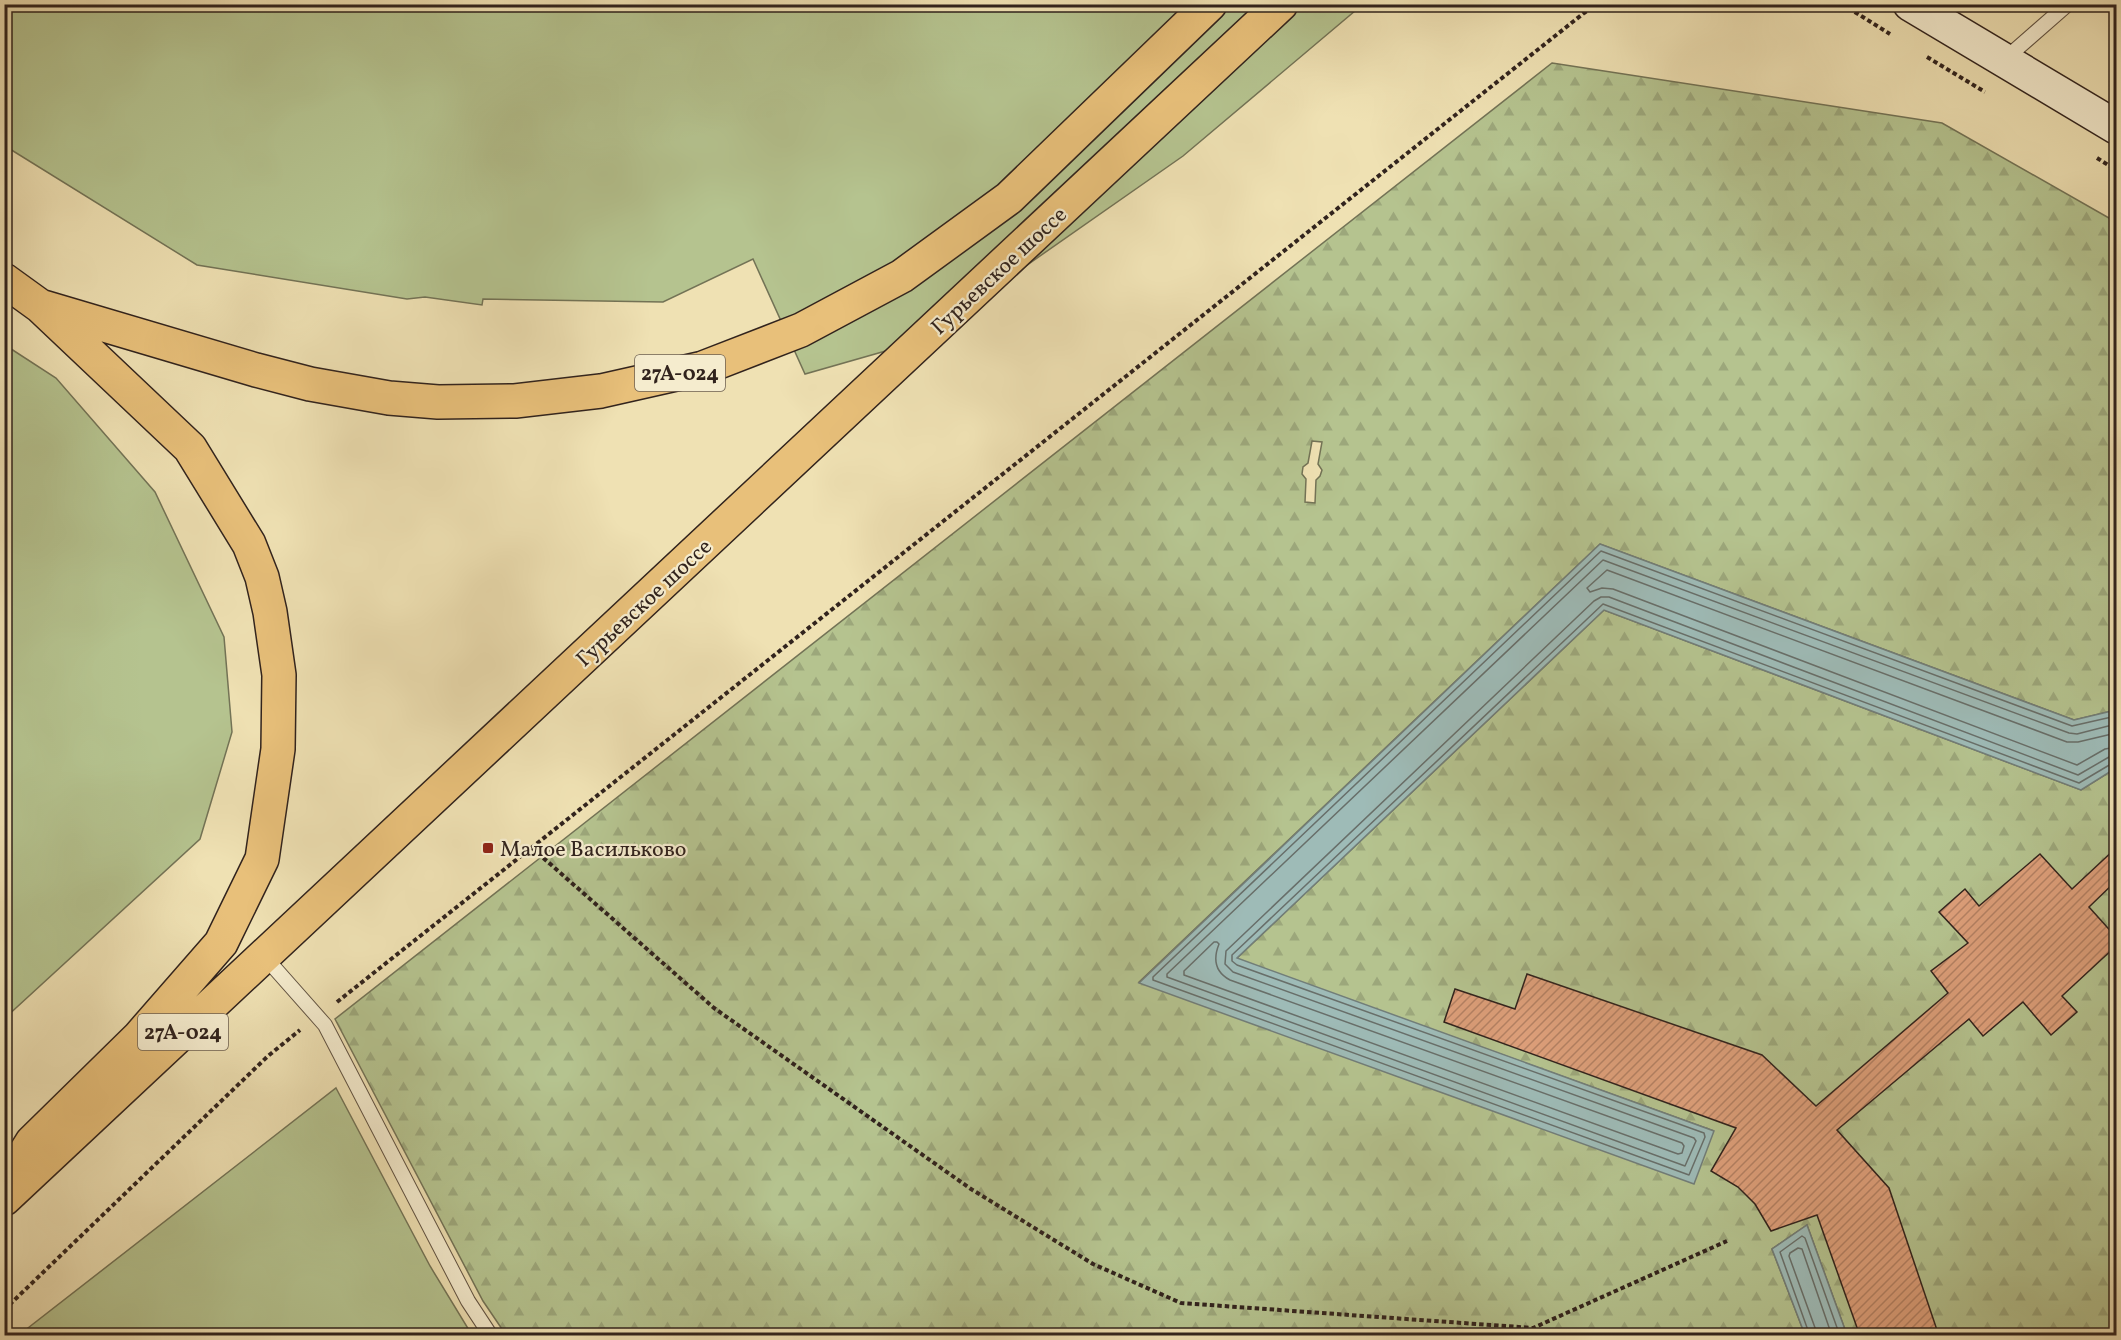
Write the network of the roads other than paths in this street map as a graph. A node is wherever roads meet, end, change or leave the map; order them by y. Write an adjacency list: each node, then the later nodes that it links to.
1 (1210, 4): 8 (main road, 27А-024)
2 (1281, 4): 9 (main road, Гурьевское шоссе / 27А-024)
3 (1910, 4): 5 (street)
4 (2068, 4): 5 (lane)
5 (2004, 60): 6 (street)
6 (2116, 127)
7 (4, 280): 8 (main road, 27А-024)
8 (40, 306): 10 (main road)
9 (264, 956): 11 (main road, Гурьевское шоссе / 27А-024); 12 (lane)
10 (4, 1185)
11 (4, 1199)
12 (491, 1335)

